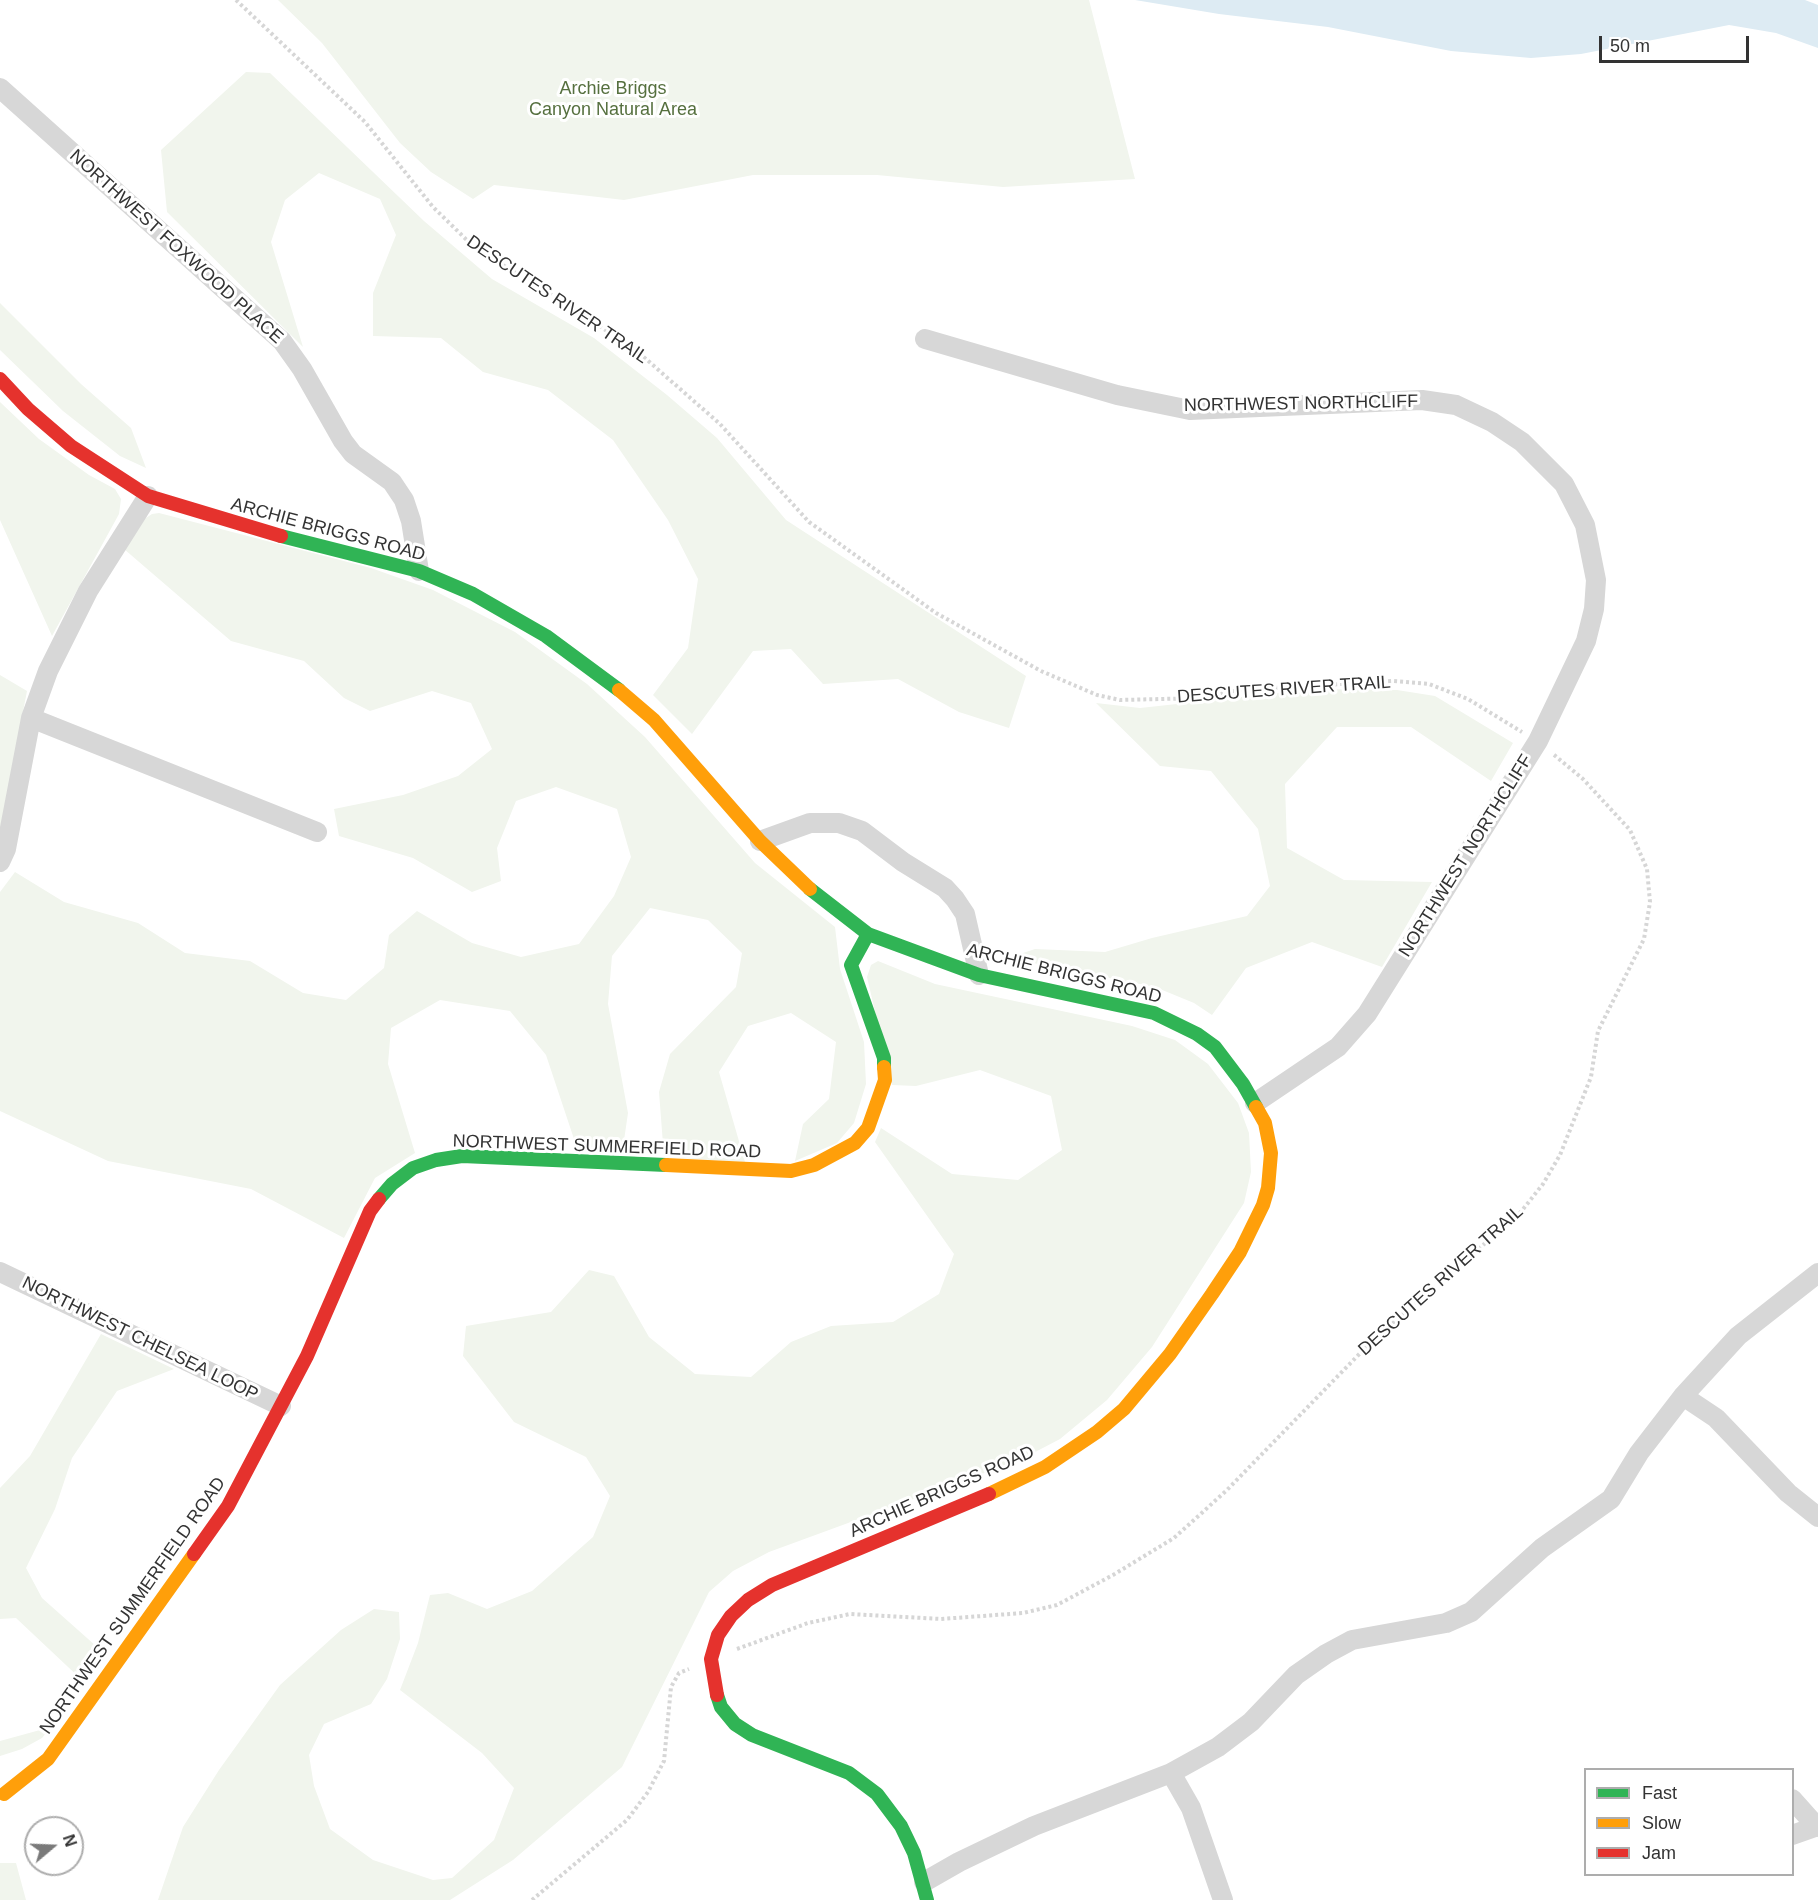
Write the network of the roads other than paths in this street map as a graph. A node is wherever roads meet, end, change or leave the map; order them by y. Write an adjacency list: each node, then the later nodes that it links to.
1 (0, 88): 5 (street, NORTHWEST FOXWOOD PLACE)
2 (925, 339): 12 (street, NORTHWEST NORTHCLIFF)
3 (0, 379): 4 (street, ARCHIE BRIGGS ROAD)
4 (148, 496): 5 (street, ARCHIE BRIGGS ROAD); 6 (street)
5 (419, 571): 8 (street, ARCHIE BRIGGS ROAD)
6 (31, 718): 7 (street); 9 (street)
7 (317, 832)
8 (760, 841): 10 (street, ARCHIE BRIGGS ROAD); 11 (street)
9 (0, 862)
10 (868, 934): 11 (street, ARCHIE BRIGGS ROAD); 16 (street, NORTHWEST SUMMERFIELD ROAD)
11 (979, 975): 12 (street, ARCHIE BRIGGS ROAD)
12 (1255, 1103): 23 (street, ARCHIE BRIGGS ROAD)
13 (0, 1272): 16 (street, NORTHWEST CHELSEA LOOP)
14 (1818, 1273): 15 (street)
15 (1683, 1396): 17 (street); 18 (street)
16 (281, 1406): 19 (street, NORTHWEST SUMMERFIELD ROAD)
17 (1818, 1517)
18 (1171, 1773): 23 (street); 24 (street)
19 (4, 1794)
20 (1794, 1800): 21 (street)
21 (1817, 1826): 22 (street)
22 (1794, 1834)
23 (926, 1891)
24 (1223, 1900)

